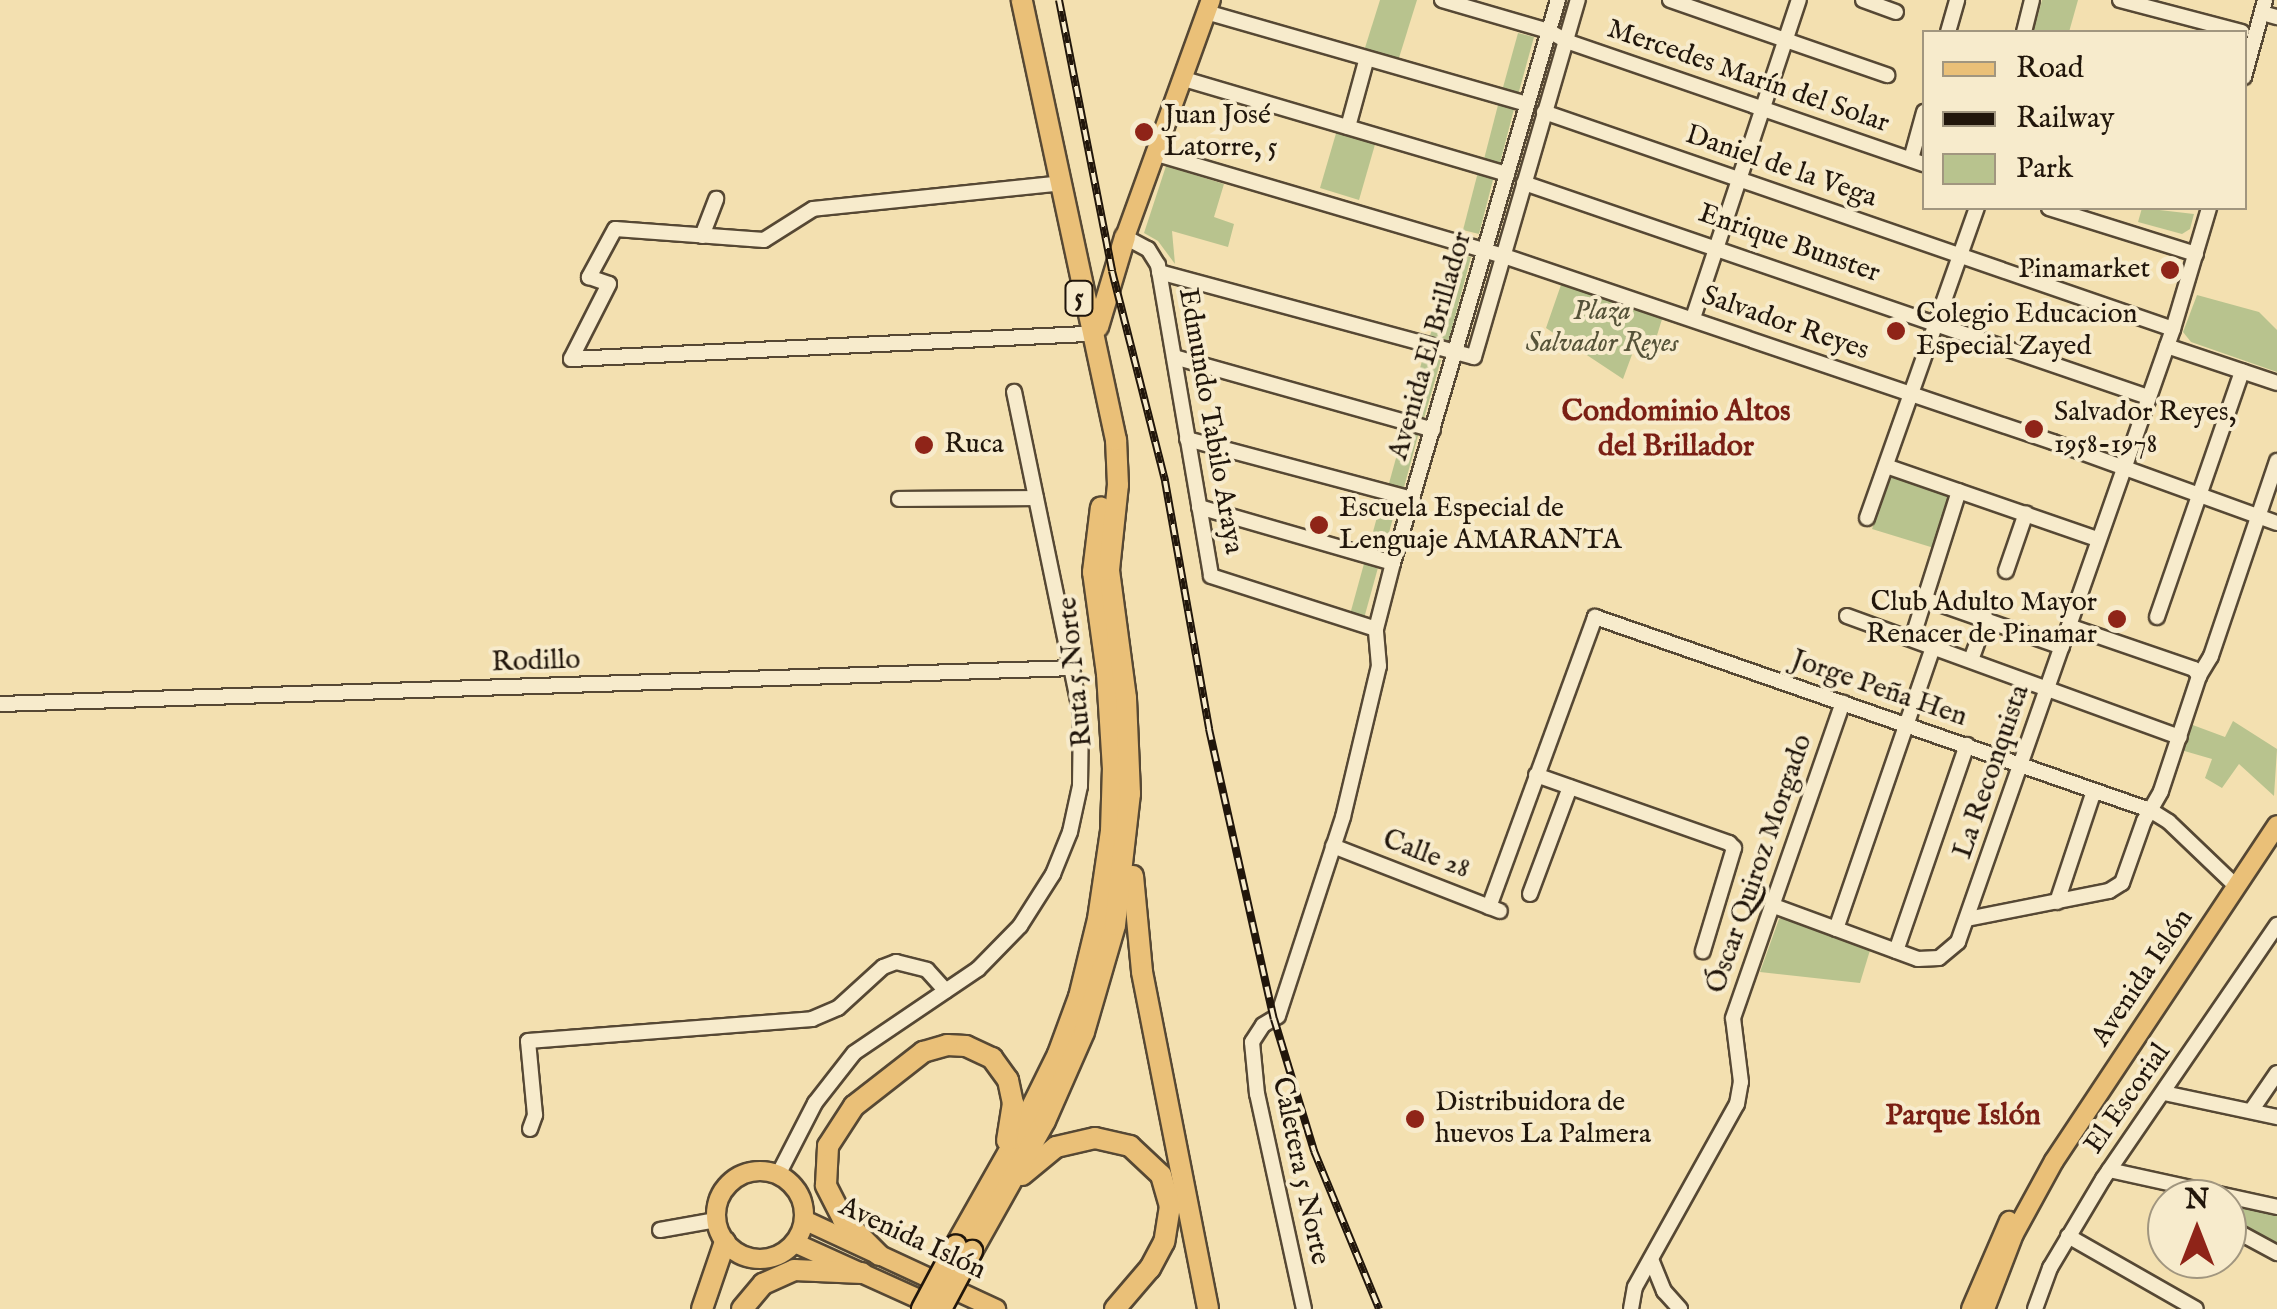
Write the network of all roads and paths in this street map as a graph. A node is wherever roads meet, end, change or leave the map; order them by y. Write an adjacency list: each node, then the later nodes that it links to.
1 (1014, 0): 35 (highway, Ruta 5 Norte / 5)
2 (1022, 0): 49 (highway, Ruta 5 Norte / 5)
3 (1442, 0): 18 (street, Mercedes Marín del Solar)
4 (1558, 0): 18 (street, Avenida El Brillador)
5 (1578, 0): 21 (street, Avenida El Brillador)
6 (1670, 0): 20 (street)
7 (1799, 0): 20 (street)
8 (1864, 0): 14 (street)
9 (1957, 0): 15 (street)
10 (2032, 0): 16 (street)
11 (2120, 0): 17 (street)
12 (1209, 6): 22 (street); 24 (main road)
13 (2268, 10): 19 (street)
14 (1896, 12)
15 (1949, 30)
16 (2024, 30)
17 (2232, 30)
18 (1549, 31): 21 (street, Mercedes Marín del Solar); 25 (street, Avenida El Brillador)
19 (2247, 34)
20 (1786, 40): 23 (street); 26 (street)
21 (1566, 41): 26 (street, Mercedes Marín del Solar); 27 (street, Avenida El Brillador)
22 (1366, 60): 25 (street); 28 (street)
23 (1887, 76)
24 (1184, 79): 28 (street); 30 (main road)
25 (1527, 104): 32 (street, Avenida El Brillador)
26 (1763, 108): 31 (street, Mercedes Marín del Solar); 33 (street)
27 (1544, 112): 33 (street, Daniel de la Vega); 34 (street, Avenida El Brillador)
28 (1348, 127): 32 (street)
29 (1922, 129): 31 (street)
30 (1157, 154): 41 (main road); 43 (street, Salvador Reyes)
31 (1918, 162)
32 (1507, 174): 43 (street, Avenida El Brillador)
33 (1738, 179): 42 (street); 46 (street, Daniel de la Vega)
34 (1524, 183): 42 (street, Enrique Bunster); 45 (street, Avenida El Brillador)
35 (1054, 184): 40 (street); 53 (highway, Ruta 5 Norte / 5)
36 (716, 199): 40 (street)
37 (1976, 210): 46 (street)
38 (2055, 210): 44 (street)
39 (2208, 210): 44 (street, La Reconquista)
40 (702, 236): 53 (street)
41 (1125, 237): 47 (highway); 48 (street, Edmundo Tabilo Araya)
42 (1714, 245): 50 (street); 51 (street, Enrique Bunster)
43 (1486, 250): 45 (street, Salvador Reyes); 55 (street, Avenida El Brillador)
44 (2196, 254): 52 (street, La Reconquista)
45 (1504, 256): 50 (street, Salvador Reyes); 55 (street, Avenida El Brillador)
46 (1962, 256): 51 (street); 52 (street, Daniel de la Vega)
47 (1112, 271): 49 (highway); 53 (highway)
48 (1159, 272): 55 (street); 56 (street, Edmundo Tabilo Araya)
49 (1082, 276): 53 (highway, Ruta 5 Norte / 5)
50 (1694, 318): 60 (street, Salvador Reyes)
51 (1938, 322): 60 (street); 61 (street, Enrique Bunster)
52 (2173, 329): 54 (street, La Reconquista)
53 (1091, 336): 102 (highway, Ruta 5 Norte / 5); 123 (highway, Ruta 5 Norte / 5)
54 (2167, 346): 57 (street); 61 (street, La Reconquista)
55 (1455, 352): 62 (street, Avenida El Brillador)
56 (1174, 358): 62 (street); 63 (street, Edmundo Tabilo Araya)
57 (2242, 371): 58 (street); 68 (street)
58 (2277, 383)
59 (1014, 392): 69 (street)
60 (1912, 395): 65 (street); 66 (street, Salvador Reyes)
61 (2148, 396): 66 (street, La Reconquista)
62 (1433, 430): 70 (street, Avenida El Brillador)
63 (1187, 439): 70 (street); 72 (street, Edmundo Tabilo Araya)
64 (2277, 461): 74 (street)
65 (1886, 466): 67 (street); 75 (street)
66 (2123, 468): 68 (street, Salvador Reyes); 77 (street, La Reconquista)
67 (1959, 491): 73 (street); 80 (street)
68 (2198, 496): 74 (street, Salvador Reyes); 82 (street)
69 (1036, 498): 71 (street); 90 (street)
70 (1412, 498): 78 (street, Avenida El Brillador)
71 (900, 500)
72 (1199, 507): 78 (street); 85 (street, Edmundo Tabilo Araya)
73 (2026, 513): 77 (street); 79 (street)
74 (2258, 516): 76 (street, Salvador Reyes); 91 (street)
75 (1867, 518)
76 (2277, 523)
77 (2097, 540): 84 (street, La Reconquista)
78 (1394, 563): 85 (street, Avenida El Brillador)
79 (2006, 572)
80 (1925, 598): 83 (street); 86 (street)
81 (1846, 616): 86 (street)
82 (2156, 616)
83 (1986, 619): 87 (street); 89 (street)
84 (2069, 626): 87 (street, La Reconquista); 91 (street)
85 (1376, 629): 105 (street, Avenida El Brillador)
86 (1912, 639): 88 (street)
87 (2062, 646): 92 (street, La Reconquista)
88 (1933, 647): 89 (street); 95 (street)
89 (1971, 660): 92 (street)
90 (1073, 668): 94 (street, Rodillo); 115 (street)
91 (2199, 676): 96 (street)
92 (2048, 688): 96 (street); 98 (street, La Reconquista)
93 (1843, 702): 95 (street, Jorge Peña Hen); 99 (street, Jorge Peña Hen); 109 (street, Óscar Quiroz Morgado)
94 (0, 704)
95 (1908, 725): 97 (street, Jorge Peña Hen); 112 (street)
96 (2180, 737): 103 (street)
97 (1967, 745): 98 (street, Jorge Peña Hen); 114 (street)
98 (2021, 764): 101 (street, Jorge Peña Hen); 110 (street, La Reconquista)
99 (1536, 776): 100 (street); 105 (street, Calle 28)
100 (1570, 787): 107 (street); 113 (street)
101 (2094, 791): 103 (street, Jorge Peña Hen); 108 (street)
102 (1130, 794): 127 (highway, Ruta 5 Norte / 5); 149 (highway)
103 (2150, 810): 106 (street, Jorge Peña Hen); 108 (street)
104 (2277, 825): 106 (main road, Avenida Islón)
105 (1334, 846): 116 (street, Avenida El Brillador)
106 (2237, 887): 122 (main road, Avenida Islón)
107 (1530, 894)
108 (2057, 902): 110 (street)
109 (1774, 906): 112 (street); 140 (street, Óscar Quiroz Morgado)
110 (1967, 919): 114 (street, La Reconquista)
111 (2277, 926): 118 (street, El Escorial)
112 (1836, 929): 114 (street)
113 (1703, 951)
114 (1896, 952)
115 (946, 991): 121 (street); 125 (street)
116 (1252, 1042): 150 (street, Caletera 5 Norte)
117 (2277, 1074): 119 (street)
118 (2164, 1093): 119 (street); 124 (street, El Escorial)
119 (2251, 1112): 120 (street)
120 (2277, 1117)
121 (530, 1129)
122 (2054, 1161): 152 (main road, Avenida Islón); 153 (main road, Avenida Islón)
123 (1000, 1168): 137 (highway, Ruta 5 Norte / 5); 139 (highway)
124 (2109, 1170): 126 (street); 133 (street, El Escorial)
125 (778, 1174): 130 (main road); 131 (main road)
126 (2147, 1181)
127 (1007, 1191): 137 (highway, Ruta 5 Norte / 5); 148 (highway)
128 (2247, 1201): 129 (street)
129 (2277, 1206)
130 (716, 1220): 132 (street); 135 (main road)
131 (804, 1220): 136 (main road); 139 (main road, Avenida Islón)
132 (660, 1230)
133 (2068, 1236): 154 (street, El Escorial); 155 (street)
134 (2247, 1237): 138 (street)
135 (725, 1242): 136 (main road); 143 (highway)
136 (795, 1243): 141 (main road, Avenida Islón)
137 (964, 1248): 145 (highway, Ruta 5 Norte / 5, bridge); 146 (highway, Ruta 5 Norte / 5, bridge)
138 (2277, 1254)
139 (879, 1255): 147 (main road, Avenida Islón)
140 (1651, 1259): 142 (street); 151 (street, Óscar Quiroz Morgado)
141 (862, 1272): 144 (highway); 146 (main road, Avenida Islón)
142 (1673, 1307)
143 (702, 1309)
144 (742, 1309)
145 (922, 1309)
146 (942, 1309)
147 (996, 1309)
148 (1116, 1309)
149 (1208, 1309)
150 (1304, 1309)
151 (1631, 1309)
152 (1970, 1309)
153 (1985, 1309)
154 (2035, 1309)
155 (2196, 1309)

